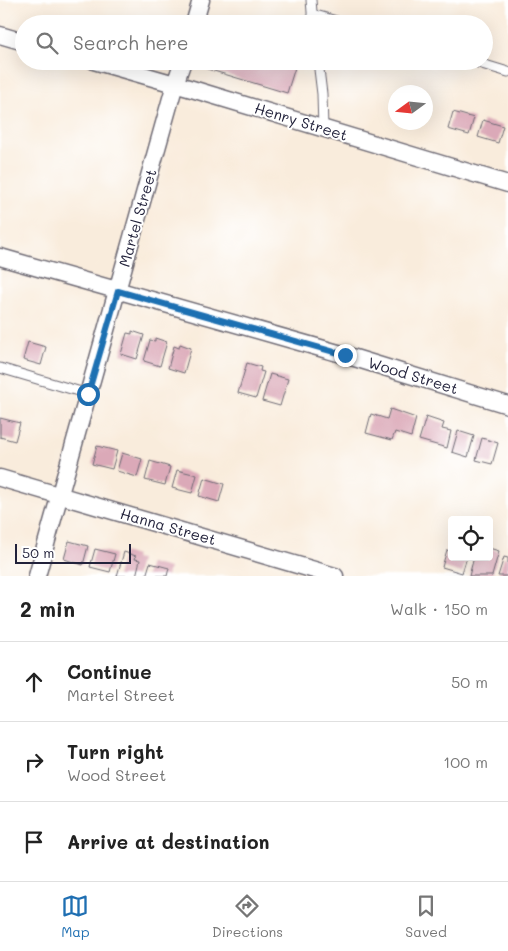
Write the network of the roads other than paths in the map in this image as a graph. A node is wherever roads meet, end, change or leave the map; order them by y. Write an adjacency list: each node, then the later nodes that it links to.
1 (201, 0): 4 (street)
2 (312, 0): 3 (lane)
3 (312, 14): 5 (lane)
4 (197, 15)
5 (316, 15)
6 (0, 35): 7 (street)
7 (15, 39)
8 (493, 67): 12 (lane)
9 (126, 70): 13 (street, Henry Street)
10 (180, 70): 13 (street, Martel Street)
11 (319, 70): 14 (lane)
12 (508, 72)
13 (175, 84): 14 (street, Henry Street); 17 (street, Martel Street)
14 (324, 129): 15 (street, Henry Street)
15 (508, 184)
16 (0, 257): 17 (street, Wood Street)
17 (118, 291): 19 (street, Martel Street); 20 (street, Wood Street)
18 (0, 368): 19 (lane)
19 (88, 394): 22 (street, Martel Street)
20 (508, 405)
21 (0, 478): 22 (street, Hanna Street)
22 (60, 495): 23 (street, Martel Street); 24 (street, Hanna Street)
23 (37, 576)
24 (335, 576)

